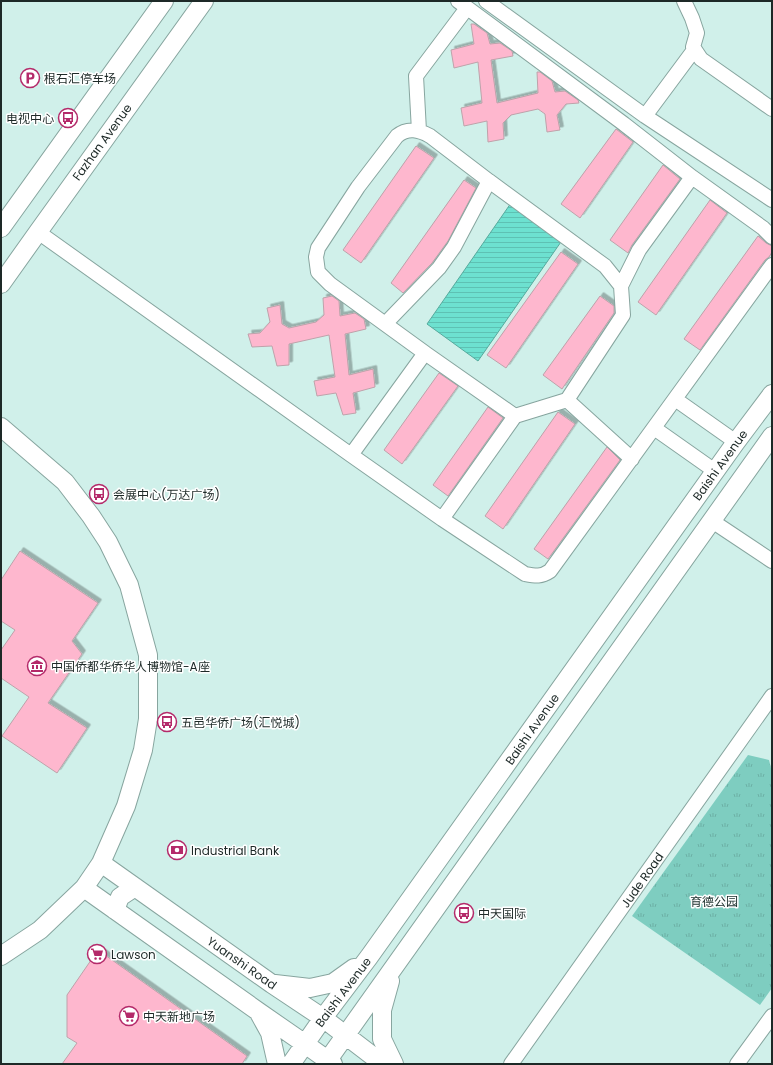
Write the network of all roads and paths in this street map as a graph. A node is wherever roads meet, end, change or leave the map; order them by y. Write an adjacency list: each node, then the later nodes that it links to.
1 (164, 1): 13 (main road)
2 (204, 1): 14 (main road, Fazhan Avenue)
3 (486, 1): 8 (street)
4 (684, 1): 6 (street)
5 (463, 4): 9 (street); 10 (street)
6 (694, 50): 7 (street); 8 (street)
7 (772, 109)
8 (645, 116): 12 (street)
9 (419, 131): 11 (street); 19 (street)
10 (692, 178): 15 (street); 18 (street)
11 (489, 181): 18 (street); 19 (street)
12 (772, 200)
13 (1, 228)
14 (38, 232): 17 (main road, Fazhan Avenue); 29 (street)
15 (772, 237)
16 (772, 265): 22 (street)
17 (1, 284)
18 (621, 286): 23 (street)
19 (385, 324): 20 (street)
20 (425, 353): 24 (street); 29 (street)
21 (772, 394): 28 (main road, Baishi Avenue)
22 (675, 399): 26 (street); 28 (street)
23 (567, 400): 24 (street); 30 (street)
24 (515, 416): 32 (street)
25 (1, 427): 36 (main road)
26 (654, 428): 30 (street); 31 (street)
27 (772, 436): 33 (main road, Baishi Avenue)
28 (736, 442): 31 (main road, Baishi Avenue)
29 (352, 455): 32 (street)
30 (632, 458): 32 (street)
31 (715, 471): 41 (main road, Baishi Avenue)
32 (442, 519)
33 (712, 521): 34 (street); 42 (main road, Baishi Avenue)
34 (772, 561)
35 (772, 696): 54 (street, Jude Road)
36 (101, 863): 37 (main road, Yuanshi Road); 38 (main road)
37 (134, 887): 39 (main road); 43 (main road, Yuanshi Road)
38 (84, 888): 39 (main road); 40 (main road)
39 (115, 910): 44 (main road)
40 (1, 956)
41 (369, 957): 43 (main road); 46 (main road, Baishi Avenue)
42 (394, 967): 47 (main road, Baishi Avenue); 53 (main road)
43 (272, 984): 46 (main road, Yuanshi Road)
44 (259, 1012): 48 (main road); 50 (main road)
45 (772, 1016): 55 (street)
46 (323, 1018): 47 (main road, Yuanshi Road); 48 (main road, Baishi Avenue)
47 (346, 1036): 49 (main road, Baishi Avenue); 52 (main road, Yuanshi Road)
48 (305, 1044): 49 (main road); 51 (main road, Baishi Avenue)
49 (329, 1063)
50 (277, 1064)
51 (291, 1064)
52 (383, 1064)
53 (394, 1064)
54 (511, 1064)
55 (737, 1064)

